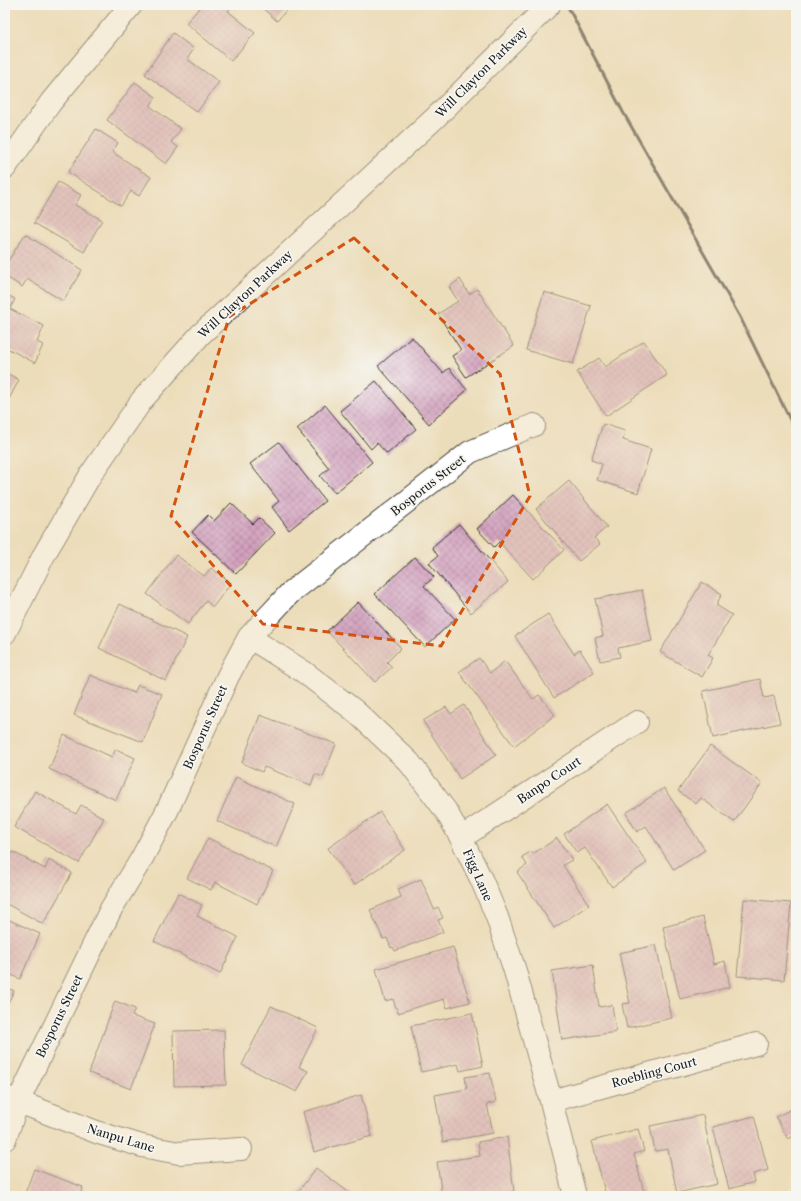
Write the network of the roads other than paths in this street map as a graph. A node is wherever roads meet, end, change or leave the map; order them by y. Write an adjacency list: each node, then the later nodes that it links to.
1 (131, 5): 3 (street)
2 (549, 5): 5 (street, Will Clayton Parkway)
3 (5, 168)
4 (534, 425): 6 (street, Bosporus Street)
5 (5, 633)
6 (249, 637): 8 (street, Figg Lane); 10 (street, Bosporus Street)
7 (637, 722): 8 (street, Banpo Court)
8 (461, 838): 11 (street, Figg Lane)
9 (756, 1044): 11 (street, Roebling Court)
10 (12, 1100): 12 (street, Bosporus Street); 13 (street, Nanpu Lane)
11 (551, 1101): 14 (street, Figg Lane)
12 (5, 1139)
13 (241, 1149)
14 (575, 1196)

